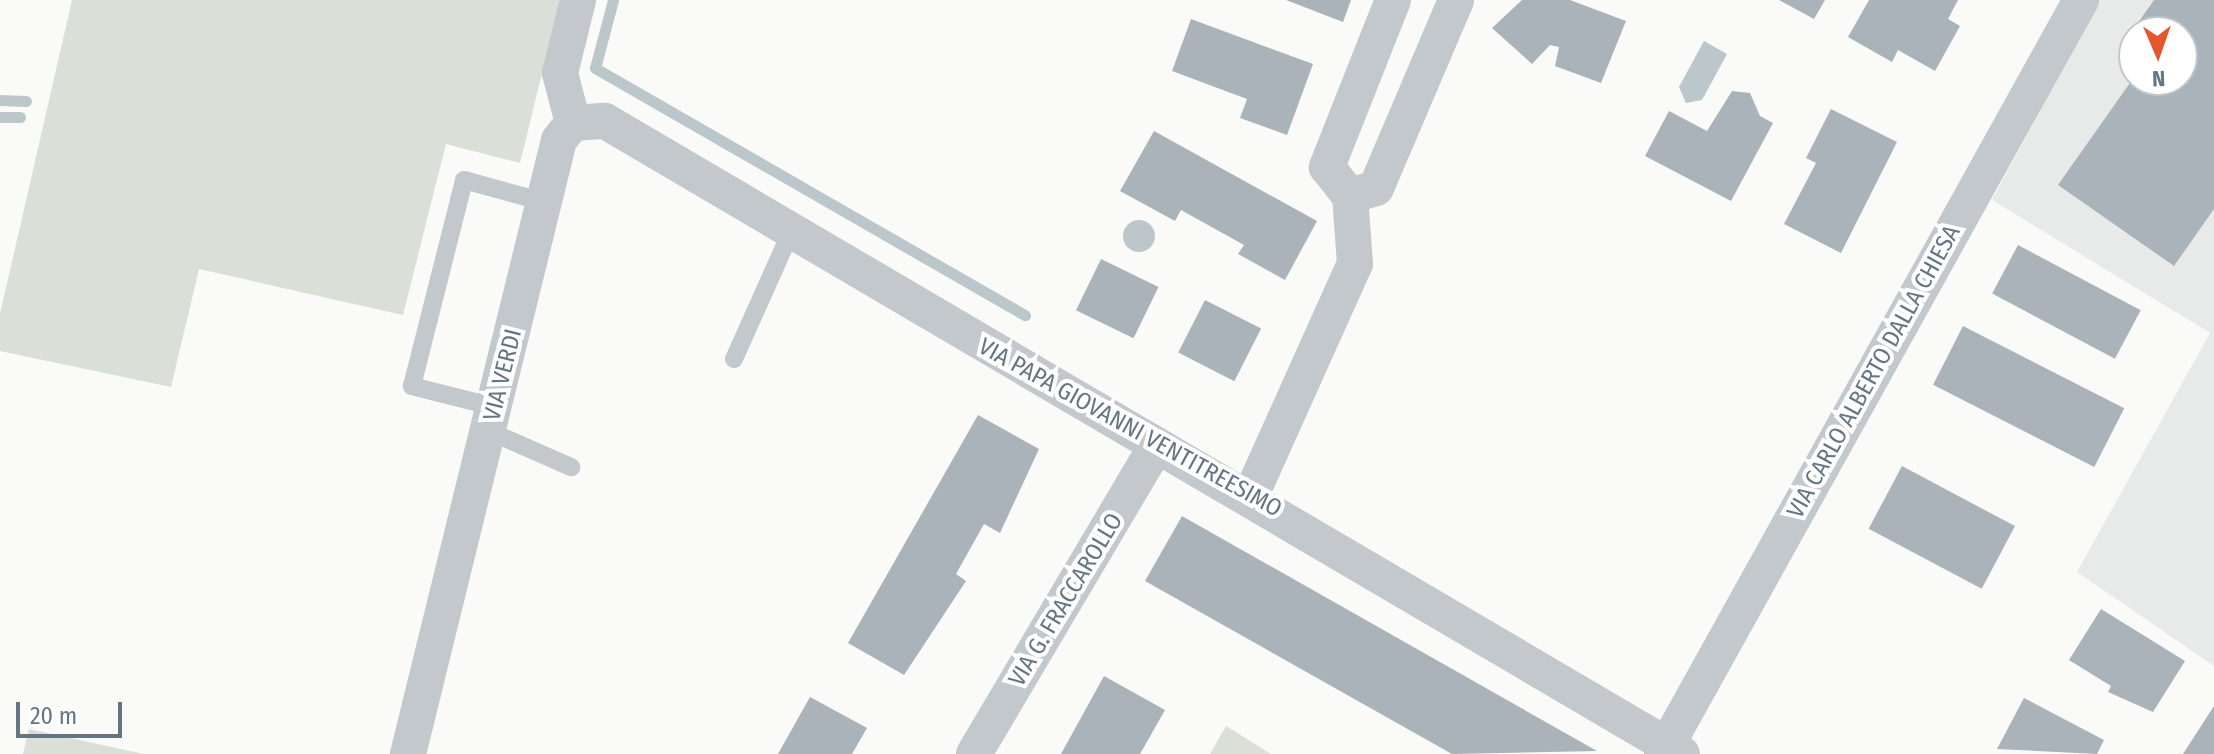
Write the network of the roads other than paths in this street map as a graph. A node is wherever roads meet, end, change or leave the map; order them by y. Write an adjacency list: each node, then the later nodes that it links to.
1 (578, 0): 5 (street)
2 (1393, 0): 6 (street)
3 (1456, 0): 6 (street)
4 (2081, 0): 14 (street, VIA CARLO ALBERTO DALLA CHIESA)
5 (573, 123): 7 (street, VIA VERDI); 8 (street, VIA PAPA GIOVANNI VENTITREESIMO)
6 (1350, 196): 13 (street)
7 (544, 202): 10 (street, VIA VERDI); 10 (lane)
8 (790, 234): 9 (lane); 11 (street, VIA PAPA GIOVANNI VENTITREESIMO)
9 (734, 359)
10 (492, 419): 12 (lane); 15 (street, VIA VERDI)
11 (1157, 445): 13 (street, VIA PAPA GIOVANNI VENTITREESIMO); 16 (street, VIA G. FRACCAROLLO)
12 (571, 467)
13 (1251, 495): 14 (street, VIA PAPA GIOVANNI VENTITREESIMO)
14 (1671, 751)
15 (408, 754)
16 (974, 754)

